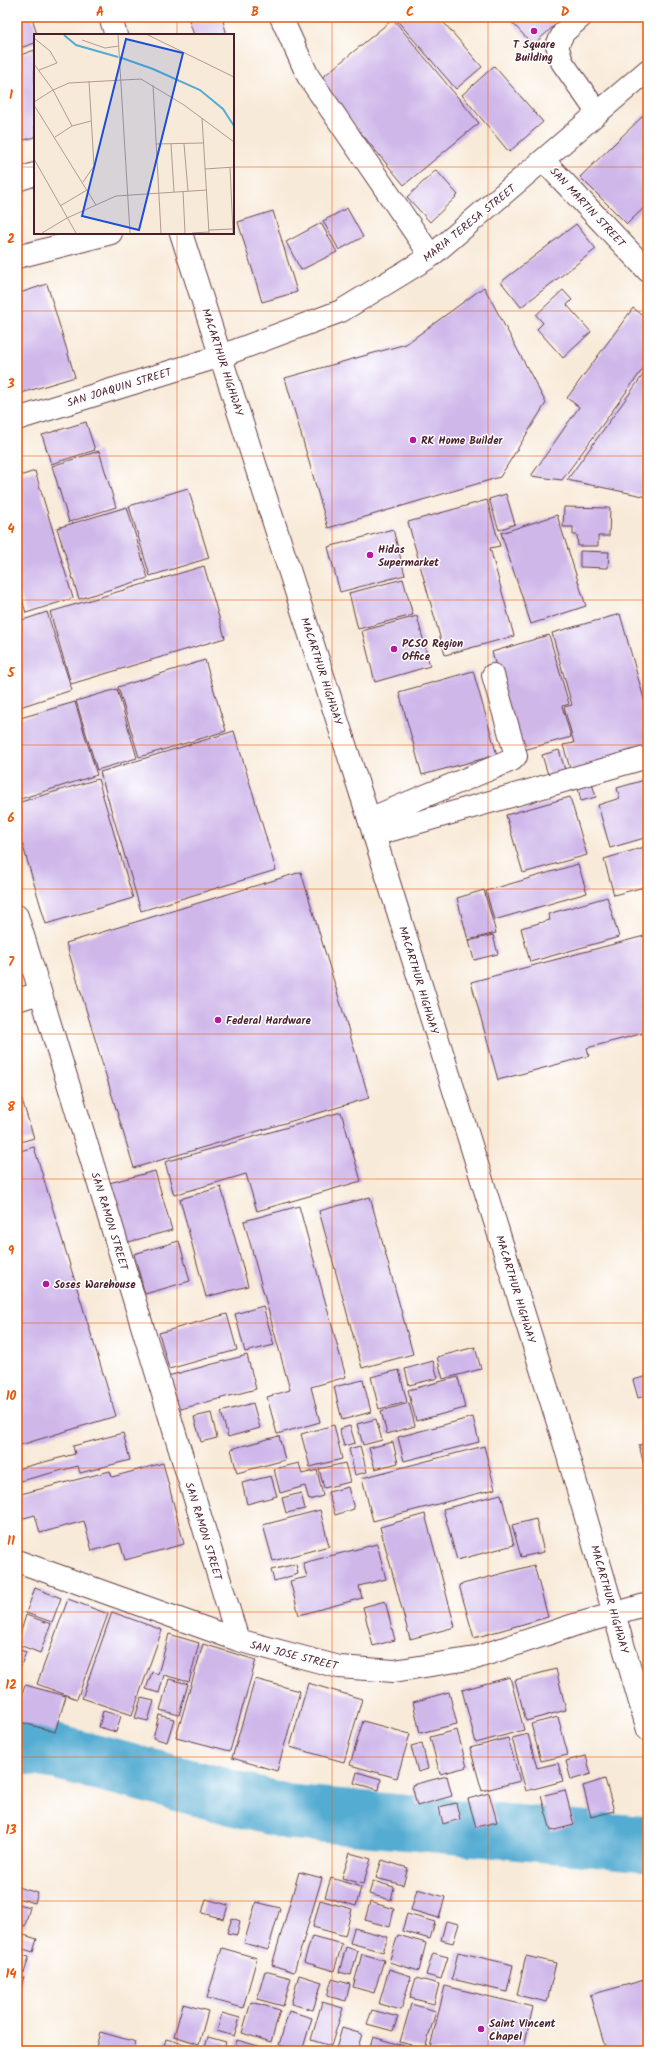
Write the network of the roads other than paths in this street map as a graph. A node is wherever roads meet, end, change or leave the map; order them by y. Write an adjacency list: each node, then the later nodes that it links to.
1 (110, 17): 4 (main road)
2 (281, 17): 12 (main road)
3 (581, 17): 6 (main road)
4 (116, 34)
5 (648, 70): 6 (main road, MARIA TERESA STREET)
6 (597, 112): 7 (main road, MARIA TERESA STREET)
7 (544, 161): 12 (main road, MARIA TERESA STREET); 14 (main road, SAN MARTIN STREET)
8 (34, 174): 9 (main road)
9 (17, 180)
10 (107, 234): 13 (main road)
11 (181, 234): 15 (main road, MACARTHUR HIGHWAY)
12 (431, 256): 15 (main road, MARIA TERESA STREET)
13 (17, 257)
14 (648, 271)
15 (221, 356): 16 (main road, SAN JOAQUIN STREET); 19 (main road, MACARTHUR HIGHWAY)
16 (17, 419)
17 (494, 675): 19 (main road)
18 (648, 757): 19 (main road)
19 (371, 827): 25 (main road, MACARTHUR HIGHWAY)
20 (17, 916): 21 (main road, SAN RAMON STREET)
21 (40, 993): 22 (main road); 26 (main road, SAN RAMON STREET)
22 (17, 1000)
23 (17, 1561): 26 (main road, SAN JOSE STREET)
24 (648, 1604): 25 (main road, SAN JOSE STREET)
25 (614, 1615): 26 (main road, SAN JOSE STREET); 27 (main road, MACARTHUR HIGHWAY)
26 (238, 1640)
27 (648, 1730)

